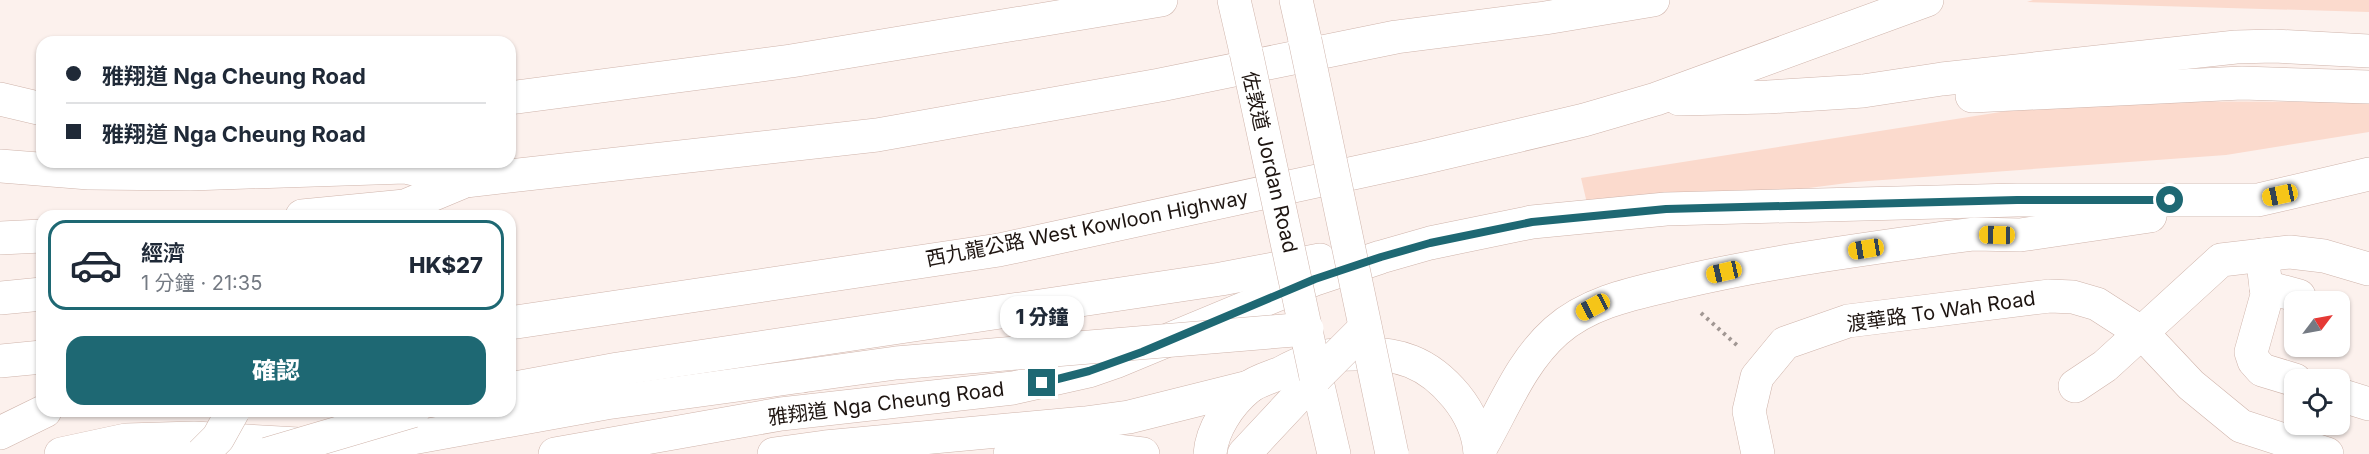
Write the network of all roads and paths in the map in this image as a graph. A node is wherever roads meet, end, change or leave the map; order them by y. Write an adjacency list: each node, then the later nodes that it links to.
1 (1161, 0): 11 (main road)
2 (1234, 0): 30 (main road, 佐敦道 Jordan Road, bridge)
3 (1296, 0): 29 (main road, bridge)
4 (1499, 0): 7 (main road)
5 (1653, 0): 7 (main road)
6 (1927, 0): 13 (main road, 西九龍公路 West Kowloon Highway)
7 (1396, 37): 23 (main road)
8 (2358, 51): 10 (main road)
9 (2357, 86): 10 (main road)
10 (1863, 91): 13 (main road)
11 (516, 97)
12 (0, 99): 14 (main road)
13 (1656, 99): 37 (main road, 西九龍公路 West Kowloon Highway)
14 (36, 108)
15 (0, 148): 21 (main road)
16 (0, 166): 21 (main road)
17 (81, 168): 21 (main road)
18 (115, 168): 19 (main road)
19 (351, 168)
20 (413, 168): 23 (main road)
21 (36, 170)
22 (2369, 174): 24 (main road, 雅翔道 Nga Cheung Road)
23 (465, 181): 25 (main road)
24 (2258, 200): 56 (main road); 60 (main road, 雅翔道 Nga Cheung Road)
25 (371, 210)
26 (36, 236): 27 (main road)
27 (0, 238)
28 (2262, 255): 31 (main road); 32 (main road); 40 (main road)
29 (1351, 256): 30 (main road); 38 (main road, bridge)
30 (1293, 264): 39 (main road, 佐敦道 Jordan Road, bridge); 48 (main road)
31 (2368, 270)
32 (2265, 287): 33 (main road); 45 (main road)
33 (2284, 292)
34 (36, 295): 35 (main road)
35 (0, 298)
36 (1698, 310): 43 (path)
37 (516, 322)
38 (1365, 328): 44 (main road, bridge); 67 (main road, bridge)
39 (1307, 329): 44 (main road, 佐敦道 Jordan Road, bridge); 57 (main road, bridge)
40 (2142, 333): 43 (main road, 渡華路 To Wah Road); 46 (main road); 69 (main road, 渡華路 To Wah Road)
41 (36, 358): 42 (main road)
42 (0, 361)
43 (1764, 367): 68 (main road, 渡華路 To Wah Road)
44 (1316, 377): 65 (main road); 66 (main road, 佐敦道 Jordan Road)
45 (2284, 377)
46 (2075, 386)
47 (1249, 387): 55 (main road, 雅翔道 Nga Cheung Road); 56 (main road); 64 (main road)
48 (516, 388)
49 (2350, 398): 50 (main road)
50 (2369, 404)
51 (36, 415): 54 (main road)
52 (230, 417): 58 (main road, bridge)
53 (393, 417): 59 (main road, bridge)
54 (0, 433)
55 (909, 447): 61 (main road, 雅翔道 Nga Cheung Road)
56 (1480, 451)
57 (60, 454)
58 (202, 454)
59 (267, 454)
60 (555, 454)
61 (774, 454)
62 (1010, 454): 63 (main road)
63 (1143, 454)
64 (1210, 454)
65 (1244, 454)
66 (1334, 454)
67 (1392, 454)
68 (1758, 454)
69 (2327, 454)

